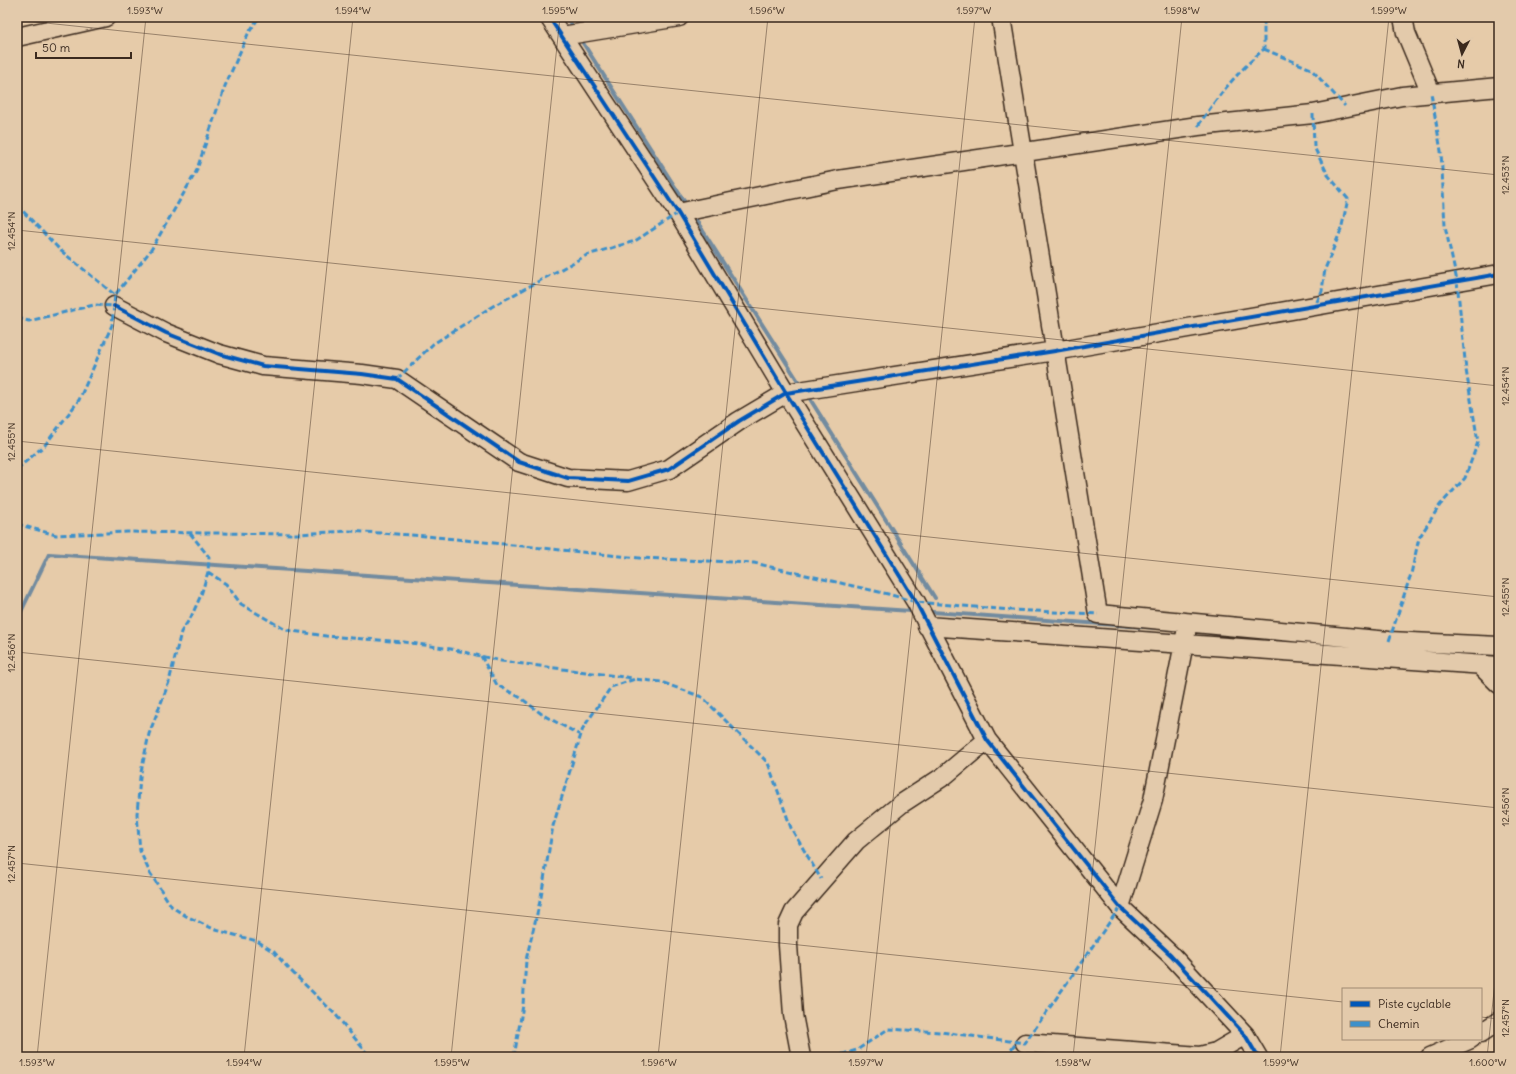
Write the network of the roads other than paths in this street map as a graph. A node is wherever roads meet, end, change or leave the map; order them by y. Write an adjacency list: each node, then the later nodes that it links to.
1 (106, 17): 7 (street)
2 (549, 17): 6 (street)
3 (678, 17): 6 (street)
4 (1001, 17): 10 (street)
5 (1403, 17): 9 (street)
6 (562, 36): 11 (street)
7 (17, 37)
8 (1499, 87): 9 (street)
9 (1431, 93): 10 (street)
10 (1023, 152): 11 (street); 14 (street)
11 (678, 213): 15 (street)
12 (1499, 274): 14 (street)
13 (114, 306): 15 (street)
14 (1055, 351): 15 (street); 16 (street)
15 (786, 393): 17 (street)
16 (1188, 622): 18 (street); 19 (street)
17 (927, 626): 18 (street); 23 (street)
18 (1185, 644): 20 (street); 24 (street)
19 (1499, 646)
20 (1480, 665): 21 (street); 22 (street)
21 (1499, 666)
22 (1499, 684)
23 (987, 740): 24 (street); 30 (street)
24 (1120, 907): 27 (street)
25 (1499, 1021): 26 (street)
26 (1482, 1032)
27 (1245, 1035): 29 (street); 31 (street)
28 (1469, 1040): 32 (street)
29 (1024, 1043)
30 (801, 1057)
31 (1258, 1057)
32 (1430, 1057)

